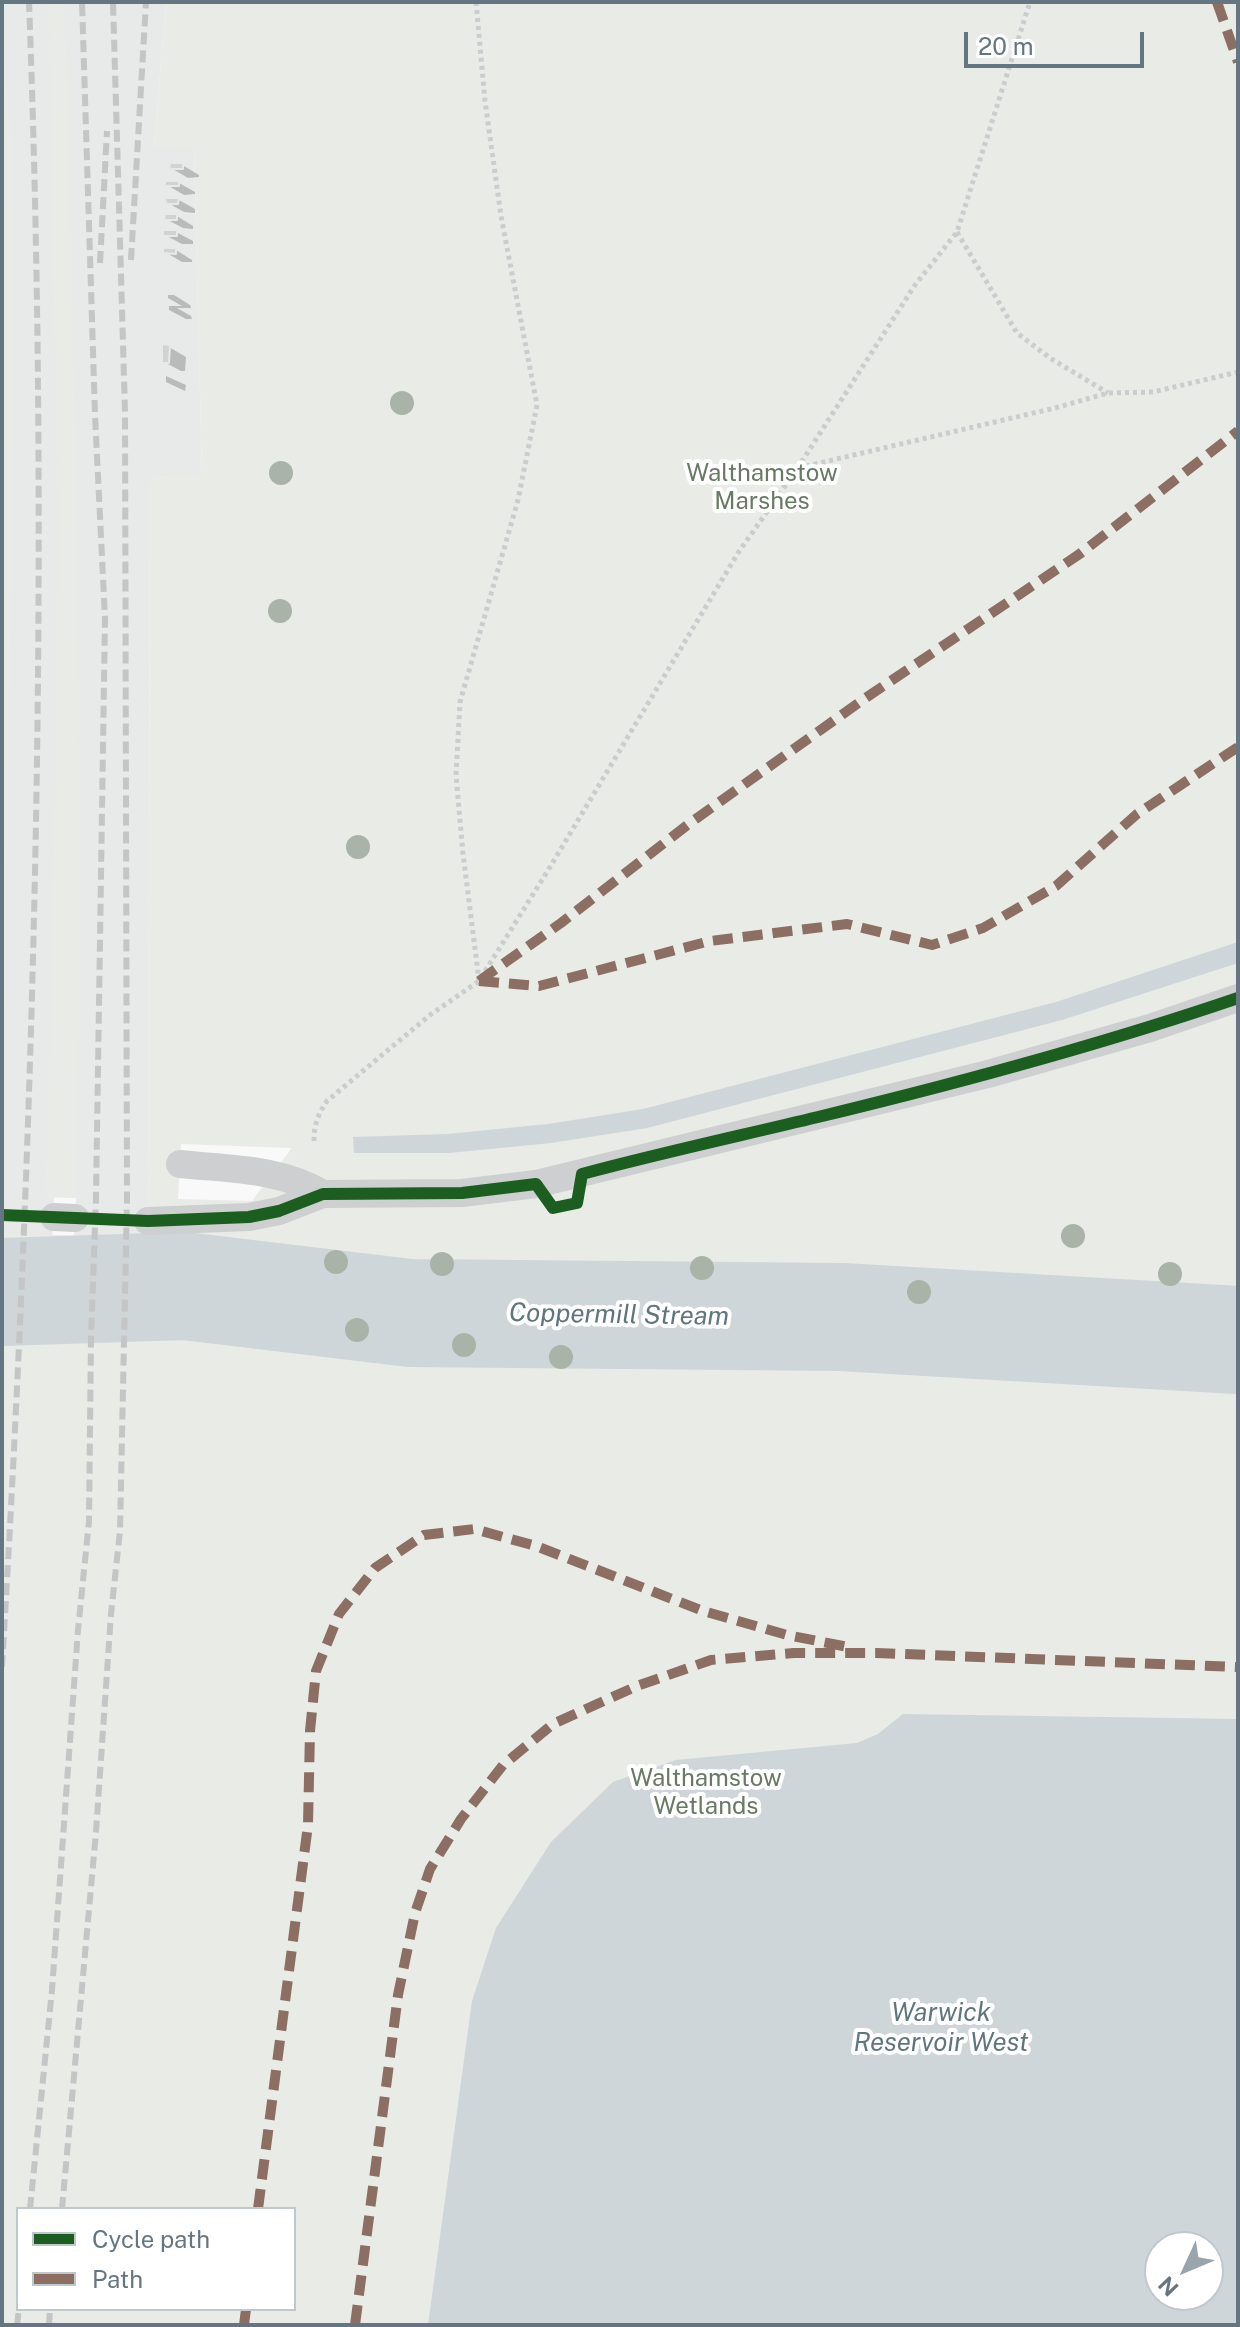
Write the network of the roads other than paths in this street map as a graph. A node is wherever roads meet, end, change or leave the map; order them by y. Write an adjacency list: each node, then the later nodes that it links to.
1 (1238, 998): 3 (lane)
2 (180, 1164): 3 (lane)
3 (323, 1194): 4 (lane)
4 (148, 1221)

